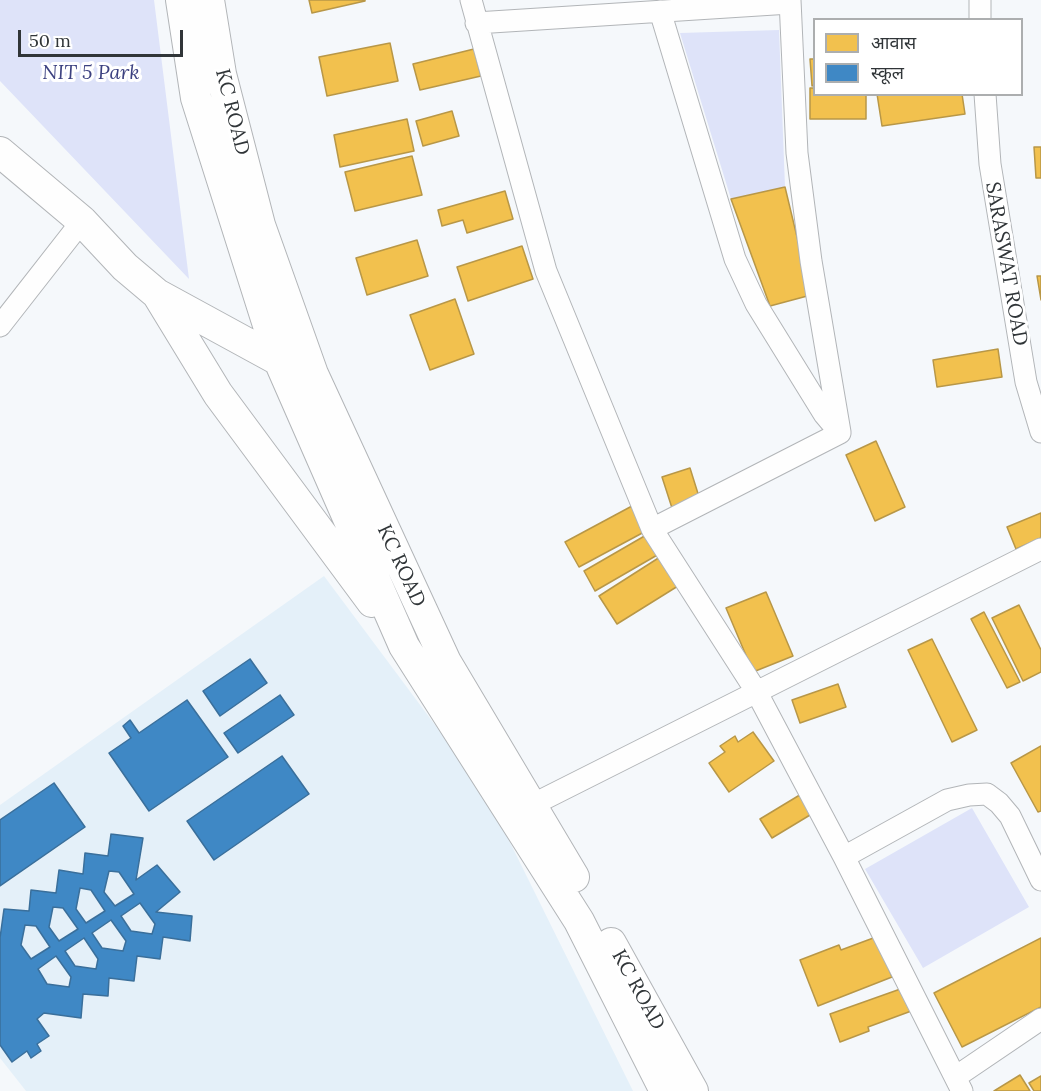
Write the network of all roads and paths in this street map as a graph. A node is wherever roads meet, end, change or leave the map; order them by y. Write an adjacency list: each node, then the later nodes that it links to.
1 (181, 0): 14 (street)
2 (208, 0): 15 (street, KC ROAD)
3 (471, 0): 8 (street)
4 (980, 0): 7 (street)
5 (790, 1): 6 (street); 16 (street)
6 (660, 10): 8 (street); 16 (street)
7 (980, 18)
8 (476, 23): 18 (street)
9 (985, 96): 17 (street, SARASWAT ROAD)
10 (0, 152): 11 (street)
11 (82, 221): 12 (street); 13 (street)
12 (157, 294): 14 (street); 20 (street)
13 (0, 326)
14 (280, 363): 15 (street); 20 (street)
15 (313, 374): 22 (street, KC ROAD)
16 (840, 432): 18 (street)
17 (1041, 432)
18 (651, 529): 21 (street)
19 (1041, 549): 21 (street)
20 (404, 645): 22 (street)
21 (756, 691): 22 (street); 23 (street)
22 (522, 810): 27 (street); 28 (street, KC ROAD)
23 (844, 857): 24 (street); 26 (street)
24 (1041, 880)
25 (1041, 1019): 26 (street)
26 (959, 1084)
27 (665, 1091)
28 (693, 1091)

